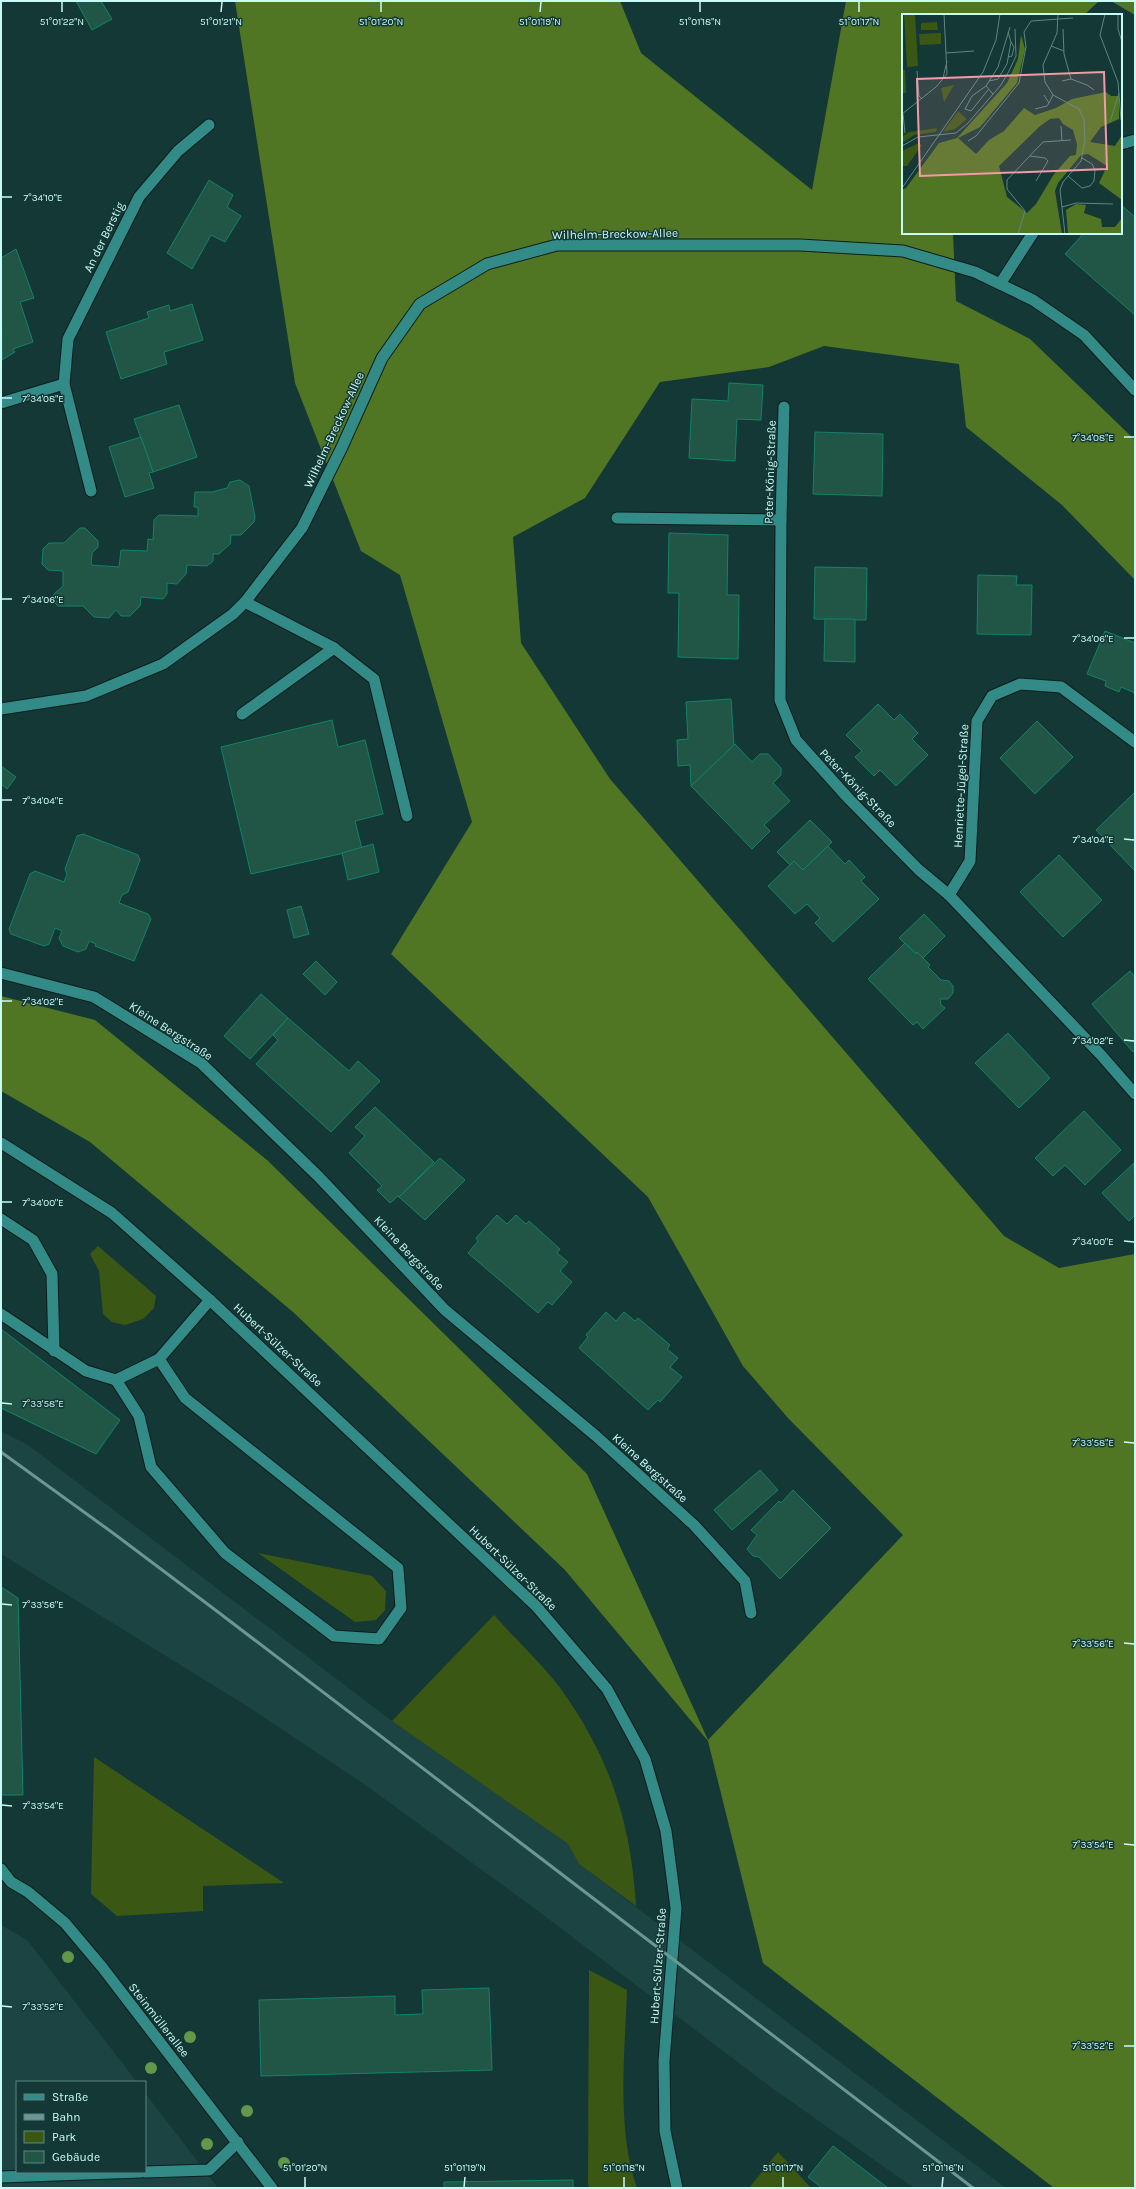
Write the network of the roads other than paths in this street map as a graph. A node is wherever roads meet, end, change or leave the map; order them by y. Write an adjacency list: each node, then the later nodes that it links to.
1 (209, 125): 6 (street, An der Berstig)
2 (1135, 140): 3 (street)
3 (1122, 144)
4 (1032, 234): 5 (street)
5 (1000, 284): 7 (street, Wilhelm-Breckow-Allee); 13 (street, Wilhelm-Breckow-Allee)
6 (64, 384): 8 (street); 10 (street, An der Berstig)
7 (1135, 390)
8 (1, 403)
9 (784, 408): 12 (street, Peter-König-Straße)
10 (91, 492)
11 (617, 518): 12 (street)
12 (781, 520): 19 (street, Peter-König-Straße)
13 (244, 602): 14 (street); 15 (street, Wilhelm-Breckow-Allee)
14 (334, 648): 16 (street); 18 (street)
15 (1, 710)
16 (242, 714)
17 (1135, 742): 19 (street, Henriette-Jügel-Straße)
18 (407, 816)
19 (949, 895): 21 (street, Peter-König-Straße)
20 (1, 973): 29 (street, Kleine Bergstraße)
21 (1135, 1094)
22 (1, 1143): 24 (street, Hubert-Sülzer-Straße)
23 (1, 1219): 26 (street)
24 (210, 1300): 27 (street); 37 (street, Hubert-Sülzer-Straße)
25 (1, 1314): 26 (street)
26 (54, 1351): 28 (street)
27 (159, 1359): 28 (street); 28 (street)
28 (116, 1380)
29 (751, 1613)
30 (1, 1869): 31 (street, Steinmüllerallee)
31 (6, 1882): 32 (street, Steinmüllerallee)
32 (238, 2142): 33 (street); 36 (street, Steinmüllerallee)
33 (146, 2172)
34 (113, 2173): 35 (street)
35 (1, 2177)
36 (272, 2188)
37 (677, 2188)

